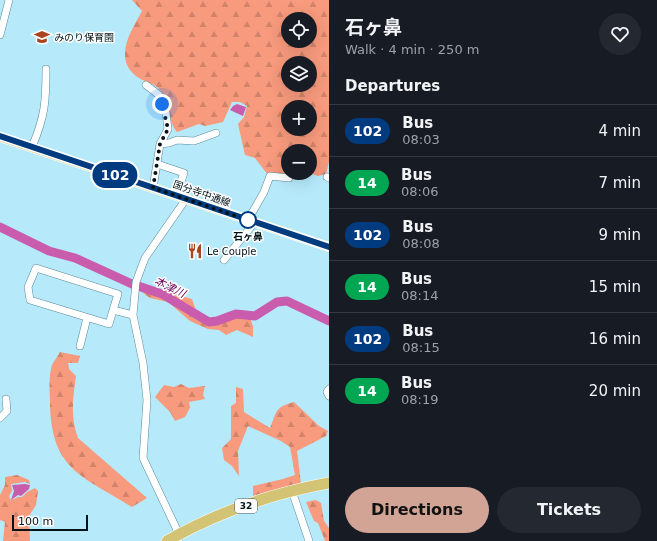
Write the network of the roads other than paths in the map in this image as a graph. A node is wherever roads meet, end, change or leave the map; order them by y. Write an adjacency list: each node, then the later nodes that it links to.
1 (9, 0): 2 (street)
2 (2, 16): 3 (street)
3 (0, 35)
4 (46, 69): 9 (street)
5 (146, 85): 8 (street)
6 (216, 133): 8 (street)
7 (0, 136): 9 (main road, 国分寺中通線)
8 (160, 144): 10 (street)
9 (32, 147): 12 (main road, 国分寺中通線)
10 (157, 164): 12 (street); 13 (street)
11 (281, 177): 15 (street)
12 (153, 188): 13 (main road, 国分寺中通線)
13 (176, 196): 14 (main road, 国分寺中通線)
14 (186, 199): 15 (main road, 国分寺中通線); 19 (street)
15 (252, 221): 16 (main road, 国分寺中通線); 17 (street)
16 (329, 247)
17 (224, 260)
18 (113, 310): 19 (street); 20 (street); 20 (street)
19 (132, 315): 29 (street)
20 (87, 318): 21 (street)
21 (80, 346)
22 (329, 389): 23 (street)
23 (329, 396)
24 (6, 399): 25 (street)
25 (0, 418)
26 (329, 483): 28 (highway, 32)
27 (329, 491): 28 (highway, 32)
28 (293, 495): 29 (highway, 32); 31 (street)
29 (180, 539): 30 (highway, 32)
30 (167, 541)
31 (309, 541)

